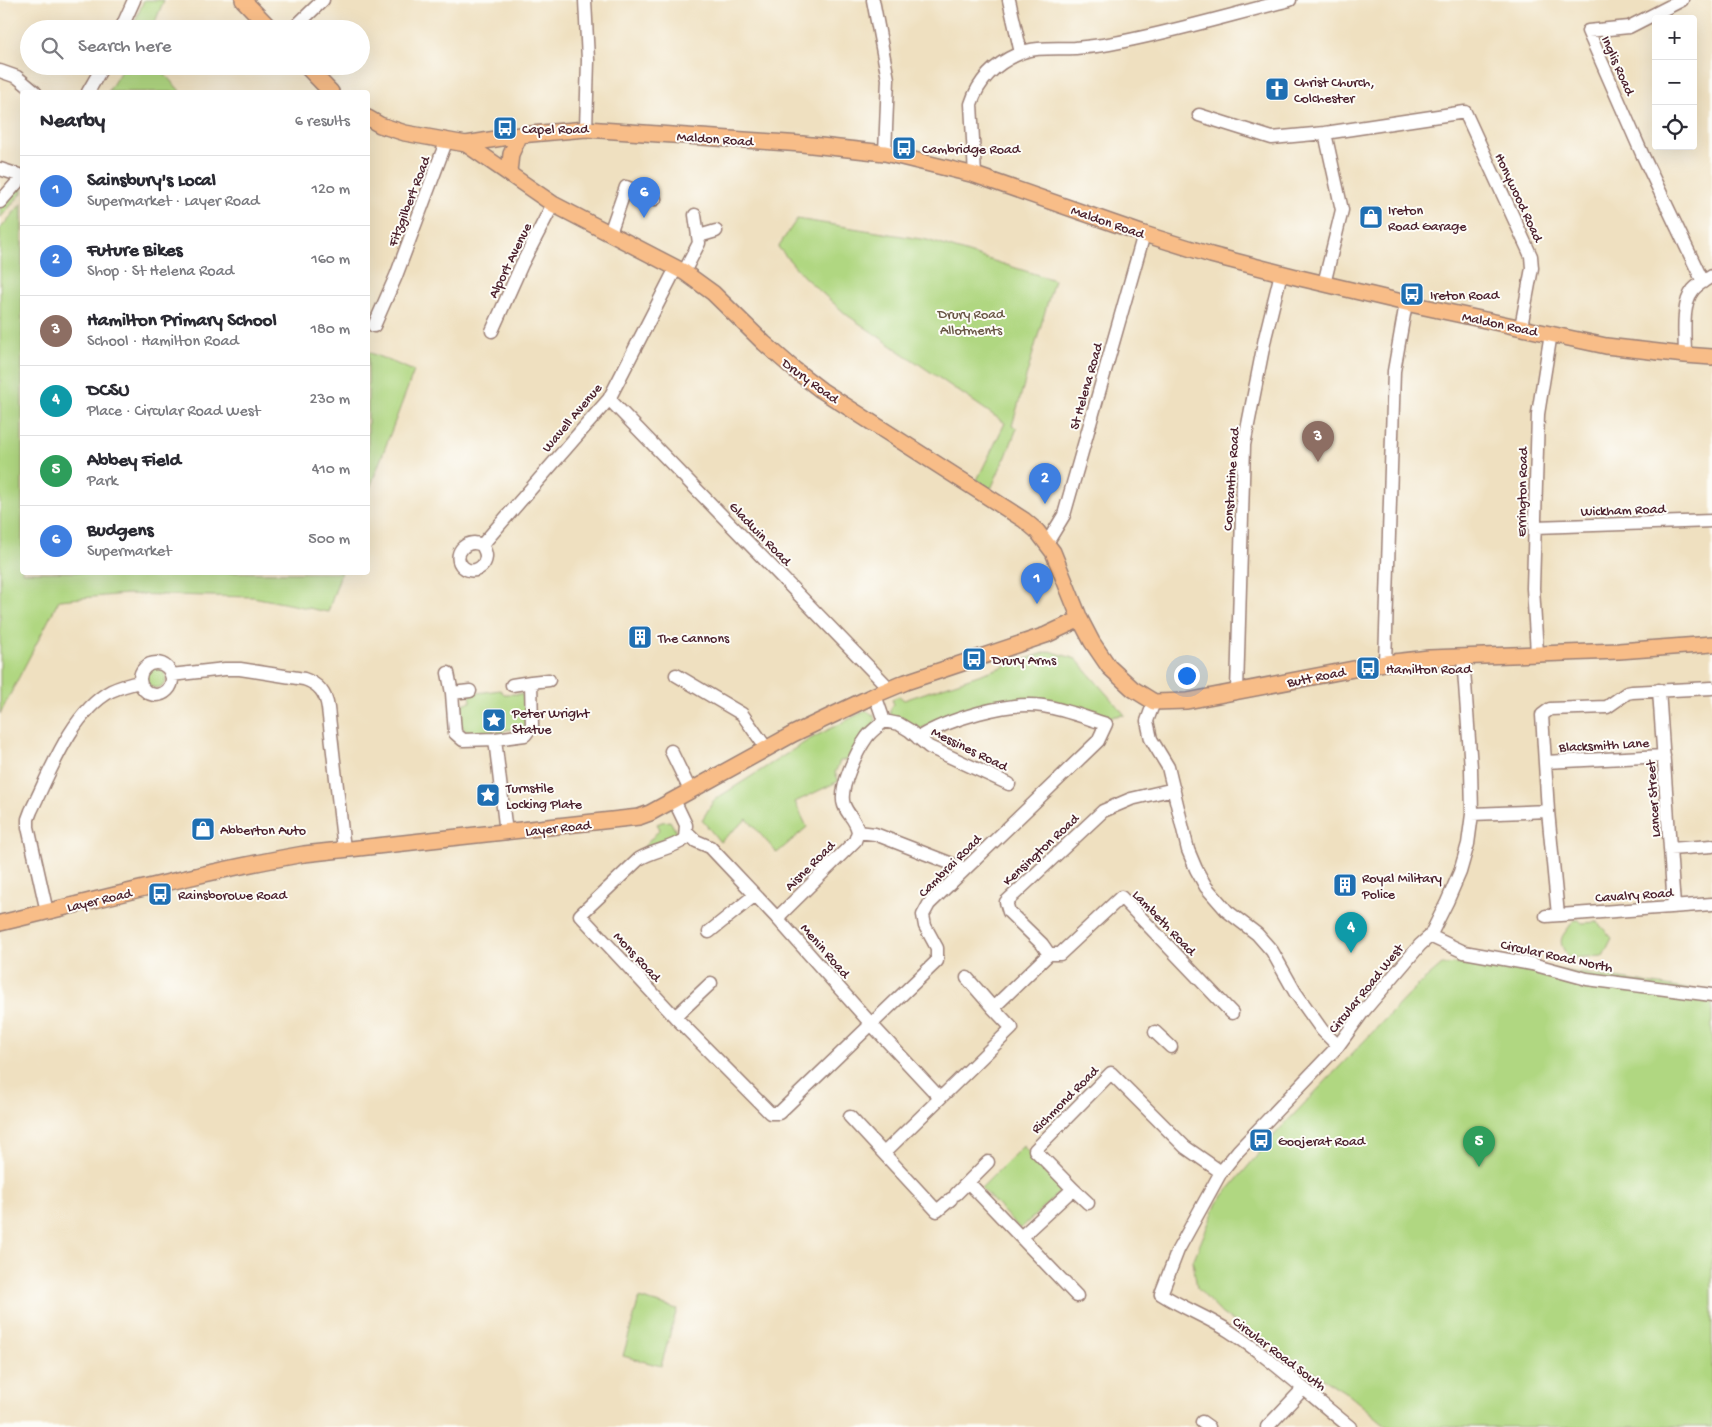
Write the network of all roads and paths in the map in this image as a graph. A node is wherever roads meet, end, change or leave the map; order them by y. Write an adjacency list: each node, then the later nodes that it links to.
1 (134, 0): 9 (street)
2 (243, 0): 10 (main road)
3 (323, 0): 11 (street)
4 (585, 0): 21 (street)
5 (872, 0): 26 (street)
6 (1009, 0): 12 (street)
7 (1290, 0): 12 (street)
8 (1682, 0): 42 (street, Inglis Road)
9 (125, 20)
10 (262, 20)
11 (302, 20)
12 (1021, 53): 29 (street)
13 (0, 71): 16 (street)
14 (98, 75): 17 (street)
15 (315, 75): 18 (main road)
16 (33, 90)
17 (89, 90)
18 (329, 90)
19 (1199, 115): 22 (street)
20 (370, 119): 24 (main road)
21 (586, 129): 23 (main road, Maldon Road); 26 (main road, Maldon Road)
22 (1325, 133): 43 (street); 46 (street, Honywood Road)
23 (520, 135): 25 (main road, Maldon Road); 28 (main road)
24 (446, 142): 25 (main road); 45 (street, Fitzgilbert Road)
25 (466, 144): 28 (main road, Drury Road)
26 (885, 153): 29 (main road, Maldon Road)
27 (0, 169): 30 (street)
28 (508, 172): 34 (main road, Drury Road)
29 (975, 175): 38 (main road, Maldon Road)
30 (20, 176)
31 (20, 179): 33 (street)
32 (655, 199): 37 (street)
33 (0, 202)
34 (554, 204): 37 (main road, Drury Road); 47 (street, Alport Avenue)
35 (695, 214): 39 (street)
36 (716, 231): 39 (street)
37 (610, 233): 40 (main road, Drury Road)
38 (1144, 234): 41 (main road, Maldon Road); 54 (street, St Helena Road)
39 (699, 236): 40 (street, Wavell Avenue)
40 (680, 270): 51 (street, Wavell Avenue); 54 (main road, Drury Road)
41 (1281, 272): 43 (main road, Maldon Road); 72 (street, Constantine Road)
42 (1707, 279): 49 (street)
43 (1324, 284): 44 (main road, Maldon Road)
44 (1406, 303): 46 (main road, Maldon Road); 60 (street)
45 (374, 326)
46 (1521, 328): 48 (main road, Maldon Road)
47 (492, 331)
48 (1550, 334): 49 (main road, Maldon Road); 53 (street, Errington Road)
49 (1685, 355): 50 (main road, Maldon Road)
50 (1712, 357)
51 (609, 399): 55 (street, Wavell Avenue); 69 (street, Gladwin Road)
52 (1712, 521): 53 (street, Wickham Road)
53 (1535, 527): 58 (street, Errington Road)
54 (1047, 543): 56 (main road, Drury Road)
55 (482, 545)
56 (1080, 619): 69 (main road, Layer Road); 75 (main road)
57 (1712, 644): 58 (main road, Butt Road)
58 (1537, 653): 59 (main road, Butt Road)
59 (1463, 656): 60 (main road, Butt Road); 89 (street, Circular Road West)
60 (1384, 663): 72 (main road, Butt Road)
61 (448, 673): 73 (street)
62 (171, 675): 65 (street); 65 (street); 94 (street)
63 (676, 675): 80 (street)
64 (549, 680): 66 (street)
65 (140, 682): 100 (street)
66 (531, 682): 67 (street); 79 (street)
67 (512, 685)
68 (1712, 688): 70 (street)
69 (890, 689): 74 (main road, Layer Road)
70 (1659, 690): 82 (street, Lancer Street); 83 (street, Cavalry Road)
71 (470, 691): 73 (street)
72 (1237, 691): 75 (main road, Butt Road)
73 (452, 693): 79 (street)
74 (875, 695): 76 (street); 80 (main road, Layer Road)
75 (1154, 702): 86 (street)
76 (884, 721): 78 (street, Messines Road); 90 (street)
77 (1106, 724): 78 (street, Messines Road); 96 (street, Cambrai Road)
78 (918, 738): 84 (street, Messines Road)
79 (496, 739): 91 (street)
80 (767, 749): 85 (main road, Layer Road)
81 (670, 751): 85 (street)
82 (1664, 756): 83 (street, Blacksmith Lane); 95 (street, Lancer Street)
83 (1545, 762): 88 (street, Cavalry Road)
84 (1009, 784)
85 (690, 790): 87 (main road, Layer Road)
86 (1174, 790): 105 (street, Kensington Road); 114 (street)
87 (674, 800): 91 (main road, Layer Road); 92 (street)
88 (1548, 811): 89 (street); 99 (street, Cavalry Road)
89 (1472, 814): 104 (street, Circular Road West)
90 (858, 832): 96 (street); 101 (street, Aisne Road)
91 (506, 833): 94 (main road, Layer Road)
92 (691, 836): 97 (street, Menin Road); 111 (street, Mons Road)
93 (1712, 846): 95 (street)
94 (344, 849): 100 (main road, Layer Road)
95 (1670, 849): 99 (street, Lancer Street)
96 (965, 869): 112 (street, Cambrai Road)
97 (755, 896): 101 (street, Menin Road); 103 (street)
98 (1712, 904): 99 (street, Cavalry Road)
99 (1674, 906)
100 (47, 912): 102 (main road, Layer Road)
101 (777, 918): 112 (street, Menin Road)
102 (0, 923)
103 (709, 932)
104 (1430, 936): 108 (street, Circular Road North); 114 (street, Circular Road West)
105 (1049, 954): 109 (street); 110 (street, Lambeth Road)
106 (967, 978): 109 (street)
107 (711, 983): 111 (street)
108 (1712, 995)
109 (993, 1008): 116 (street)
110 (1232, 1013)
111 (675, 1017): 117 (street, Mons Road)
112 (872, 1025): 116 (street, Menin Road); 117 (street, Cambrai Road)
113 (1155, 1032): 115 (street)
114 (1338, 1046): 121 (street, Circular Road West)
115 (1171, 1047)
116 (940, 1098): 119 (street)
117 (770, 1113)
118 (850, 1117): 119 (street)
119 (884, 1153): 122 (street)
120 (988, 1162): 122 (street)
121 (1221, 1172): 123 (street, Richmond Road); 126 (street, Circular Road West)
122 (968, 1182): 125 (street)
123 (1073, 1189): 124 (street, Richmond Road); 125 (street)
124 (1088, 1203)
125 (1021, 1237): 127 (street)
126 (1161, 1294): 128 (street, Circular Road South)
127 (1077, 1296)
128 (1303, 1389): 129 (street); 130 (street, Circular Road South)
129 (1268, 1427)
130 (1350, 1427)

